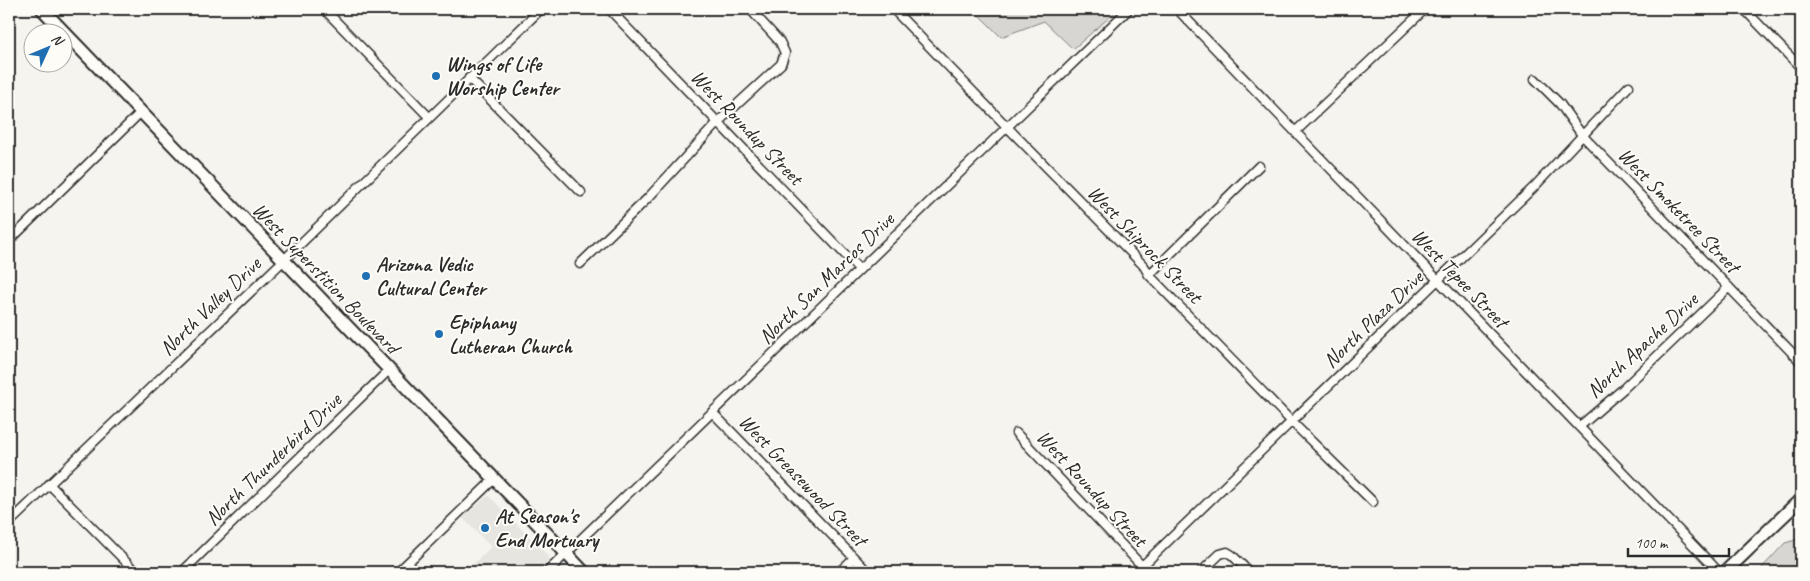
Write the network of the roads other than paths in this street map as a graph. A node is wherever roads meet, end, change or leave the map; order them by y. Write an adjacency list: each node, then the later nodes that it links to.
1 (42, 9): 15 (main road, West Superstition Boulevard)
2 (324, 9): 16 (street)
3 (541, 9): 12 (street, North Valley Drive)
4 (609, 9): 17 (street, West Roundup Street)
5 (750, 9): 17 (street)
6 (893, 9): 18 (street, West Shiprock Street)
7 (1129, 9): 18 (street, North San Marcos Drive)
8 (1176, 9): 19 (street, West Tepee Street)
9 (1425, 9): 19 (street)
10 (1744, 9): 11 (street)
11 (1801, 68)
12 (469, 78): 16 (street, North Valley Drive); 22 (street)
13 (1535, 79): 20 (street, West Smoketree Street)
14 (1629, 86): 20 (street, North Plaza Drive)
15 (141, 112): 23 (street); 24 (main road, West Superstition Boulevard)
16 (429, 117): 24 (street, North Valley Drive)
17 (718, 122): 25 (street); 26 (street, West Roundup Street)
18 (1007, 127): 26 (street, North San Marcos Drive); 27 (street, West Shiprock Street)
19 (1295, 132): 28 (street, West Tepee Street)
20 (1582, 135): 28 (street, North Plaza Drive); 29 (street, West Smoketree Street)
21 (1259, 166): 27 (street)
22 (581, 192)
23 (9, 241)
24 (284, 260): 31 (main road, West Superstition Boulevard); 37 (street, North Valley Drive)
25 (580, 264)
26 (859, 269): 32 (street, North San Marcos Drive)
27 (1149, 274): 33 (street, West Shiprock Street)
28 (1438, 280): 33 (street, North Plaza Drive); 34 (street, West Tepee Street)
29 (1729, 287): 30 (street, West Smoketree Street); 34 (street, North Apache Drive)
30 (1801, 362)
31 (389, 370): 36 (main road, West Superstition Boulevard); 45 (street, North Thunderbird Drive)
32 (712, 412): 41 (street, North San Marcos Drive); 42 (street, West Greasewood Street)
33 (1292, 422): 39 (street, West Shiprock Street); 43 (street, North Plaza Drive)
34 (1579, 427): 54 (street, West Tepee Street)
35 (1016, 433): 43 (street, West Roundup Street)
36 (494, 479): 41 (main road, West Superstition Boulevard); 46 (street)
37 (49, 484): 40 (street, North Valley Drive); 44 (street)
38 (1801, 499): 55 (main road)
39 (1373, 502)
40 (9, 523)
41 (566, 554): 47 (street, North San Marcos Drive); 48 (main road, West Superstition Boulevard)
42 (854, 558): 49 (street); 50 (street, West Greasewood Street)
43 (1142, 566): 51 (street, North Plaza Drive)
44 (136, 572)
45 (182, 572)
46 (398, 572)
47 (547, 572)
48 (584, 572)
49 (840, 572)
50 (868, 572)
51 (1136, 572)
52 (1201, 572): 53 (street)
53 (1249, 572)
54 (1719, 572)
55 (1725, 572)

